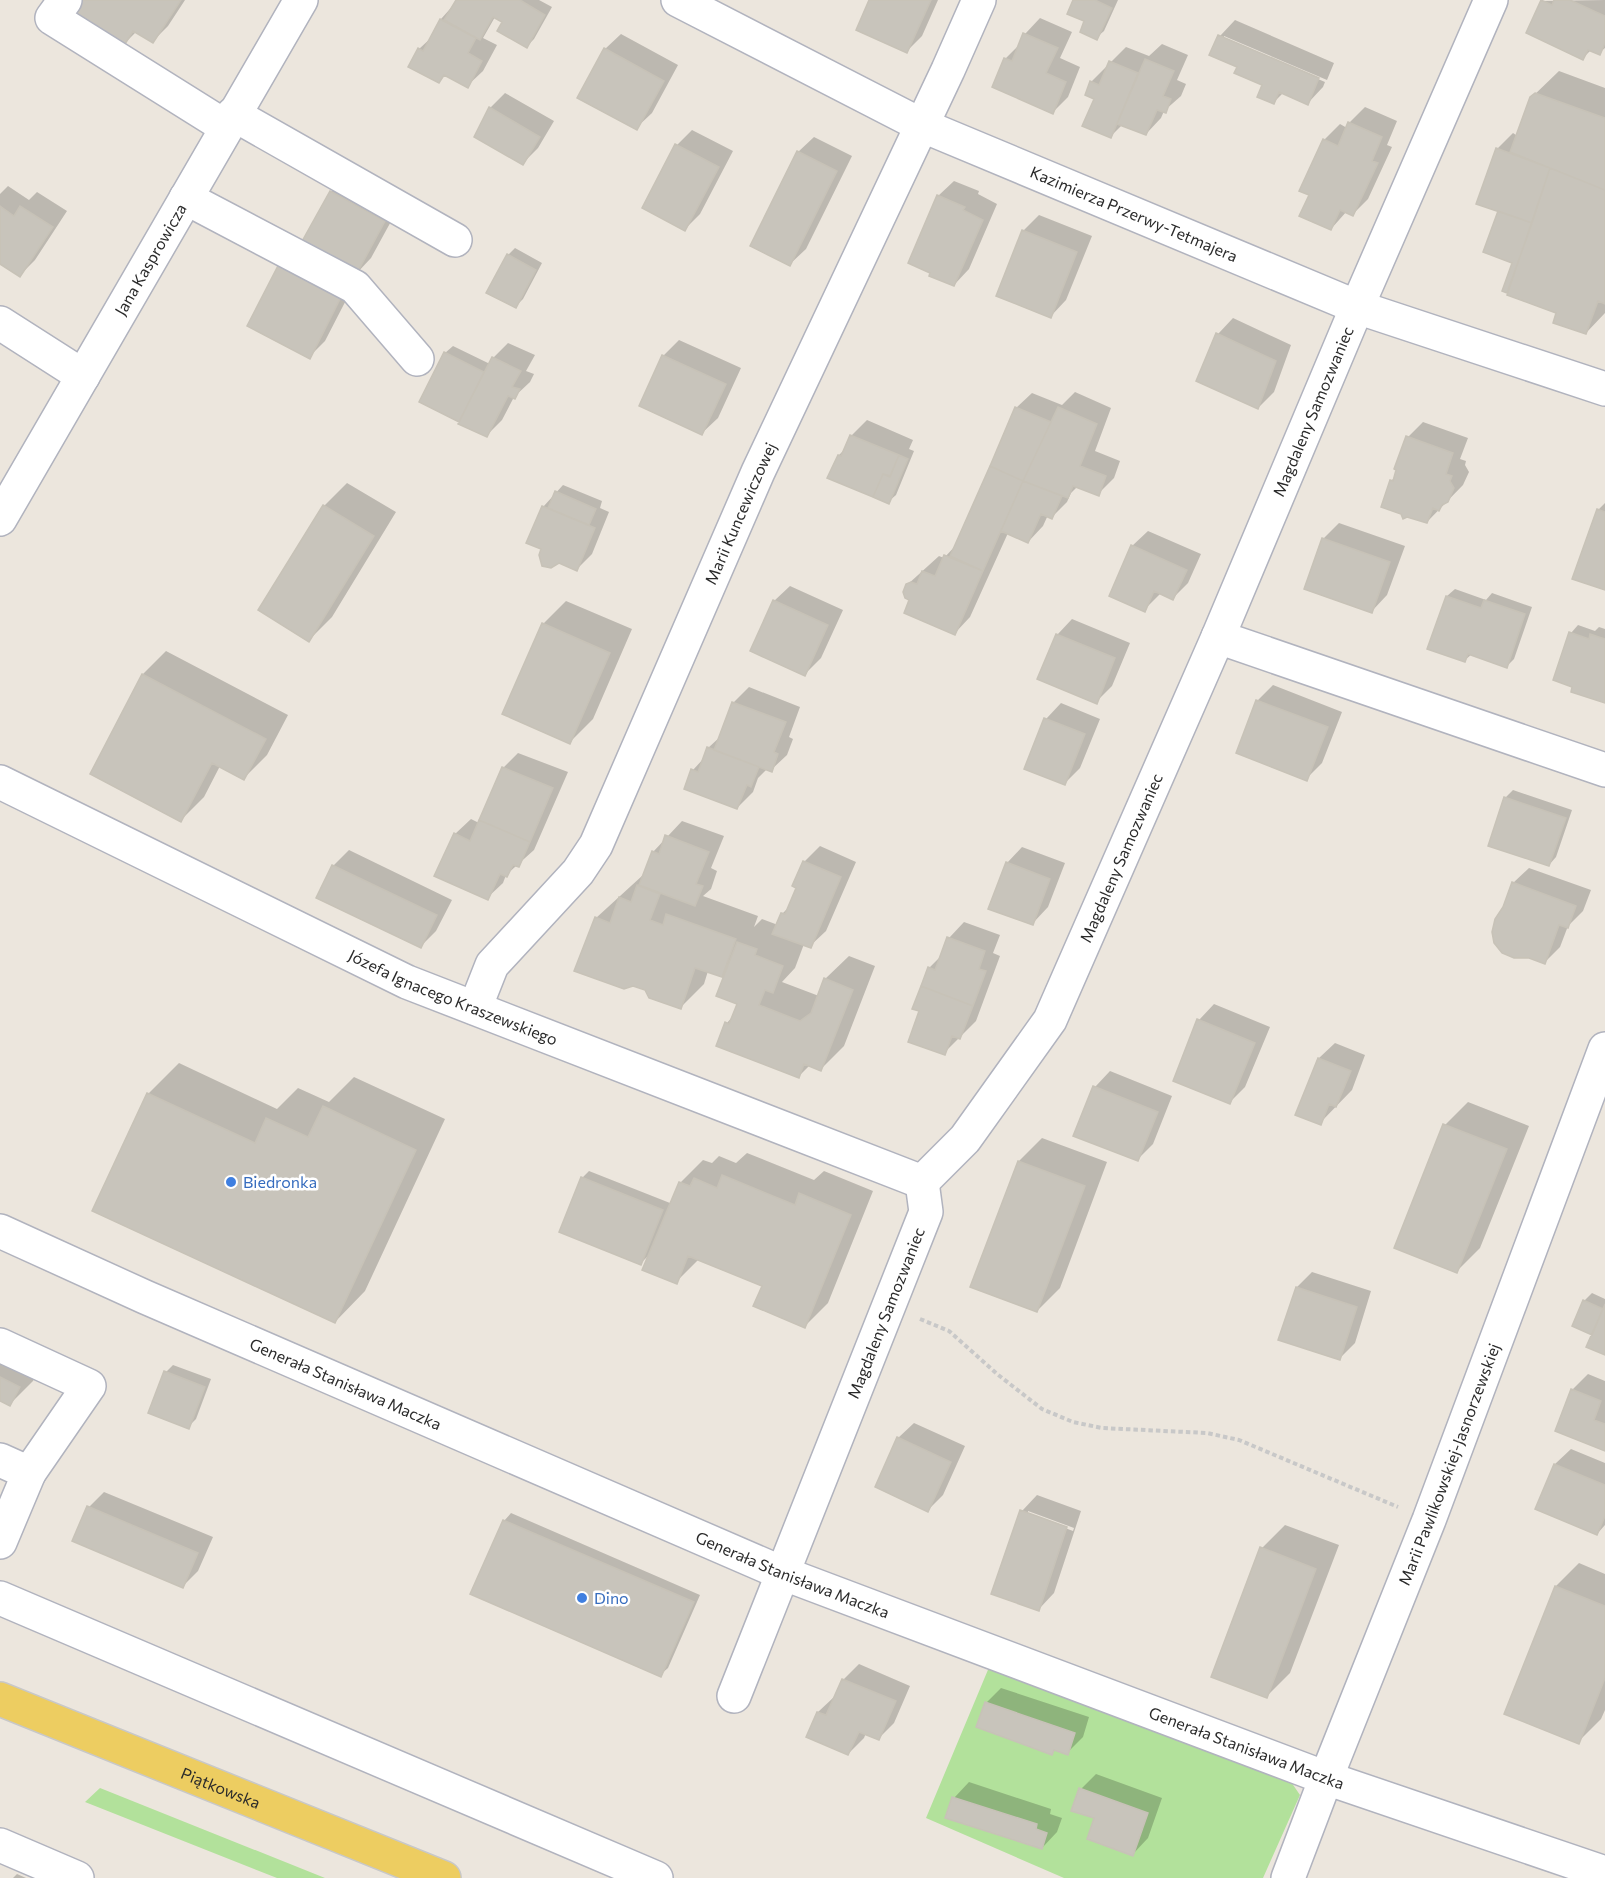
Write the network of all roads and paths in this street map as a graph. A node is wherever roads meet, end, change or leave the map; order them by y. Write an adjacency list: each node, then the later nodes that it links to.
1 (65, 0): 6 (street)
2 (301, 0): 6 (street, Jana Kasprowicza)
3 (678, 0): 7 (street, Kazimierza Przerwy-Tetmajera)
4 (979, 0): 7 (street, Marii Kuncewiczowej)
5 (1491, 0): 10 (street, Magdaleny Samozwaniec)
6 (230, 121): 8 (street, Jana Kasprowicza); 9 (street)
7 (921, 125): 10 (street, Kazimierza Przerwy-Tetmajera); 19 (street, Marii Kuncewiczowej)
8 (186, 198): 12 (street); 13 (street, Jana Kasprowicza)
9 (455, 240)
10 (1358, 307): 14 (street, Kazimierza Przerwy-Tetmajera); 16 (street, Magdaleny Samozwaniec)
11 (0, 323): 13 (street)
12 (417, 359)
13 (83, 376): 15 (street, Jana Kasprowicza)
14 (1605, 389)
15 (0, 519)
16 (1218, 637): 17 (street); 21 (street, Magdaleny Samozwaniec)
17 (1605, 770)
18 (0, 782): 19 (street, Józefa Ignacego Kraszewskiego)
19 (475, 1008): 21 (street, Józefa Ignacego Kraszewskiego)
20 (1605, 1049): 26 (street, Marii Pawlikowskiej-Jasnorzewskiej)
21 (922, 1182): 23 (street, Magdaleny Samozwaniec)
22 (0, 1231): 28 (street, Generała Stanisława Maczka)
23 (889, 1306): 26 (path); 28 (street, Magdaleny Samozwaniec)
24 (0, 1346): 25 (street)
25 (14, 1467): 27 (street)
26 (1429, 1520): 32 (street, Marii Pawlikowskiej-Jasnorzewskiej)
27 (0, 1542)
28 (782, 1573): 30 (street, Magdaleny Samozwaniec); 32 (street, Generała Stanisława Maczka)
29 (0, 1598): 37 (street)
30 (734, 1696)
31 (0, 1699): 36 (main road, Piątkowska)
32 (1326, 1778): 34 (street, Generała Stanisława Maczka); 38 (street, Marii Pawlikowskiej-Jasnorzewskiej)
33 (0, 1845): 35 (street)
34 (1605, 1873)
35 (77, 1878)
36 (444, 1878)
37 (656, 1878)
38 (1288, 1878)

